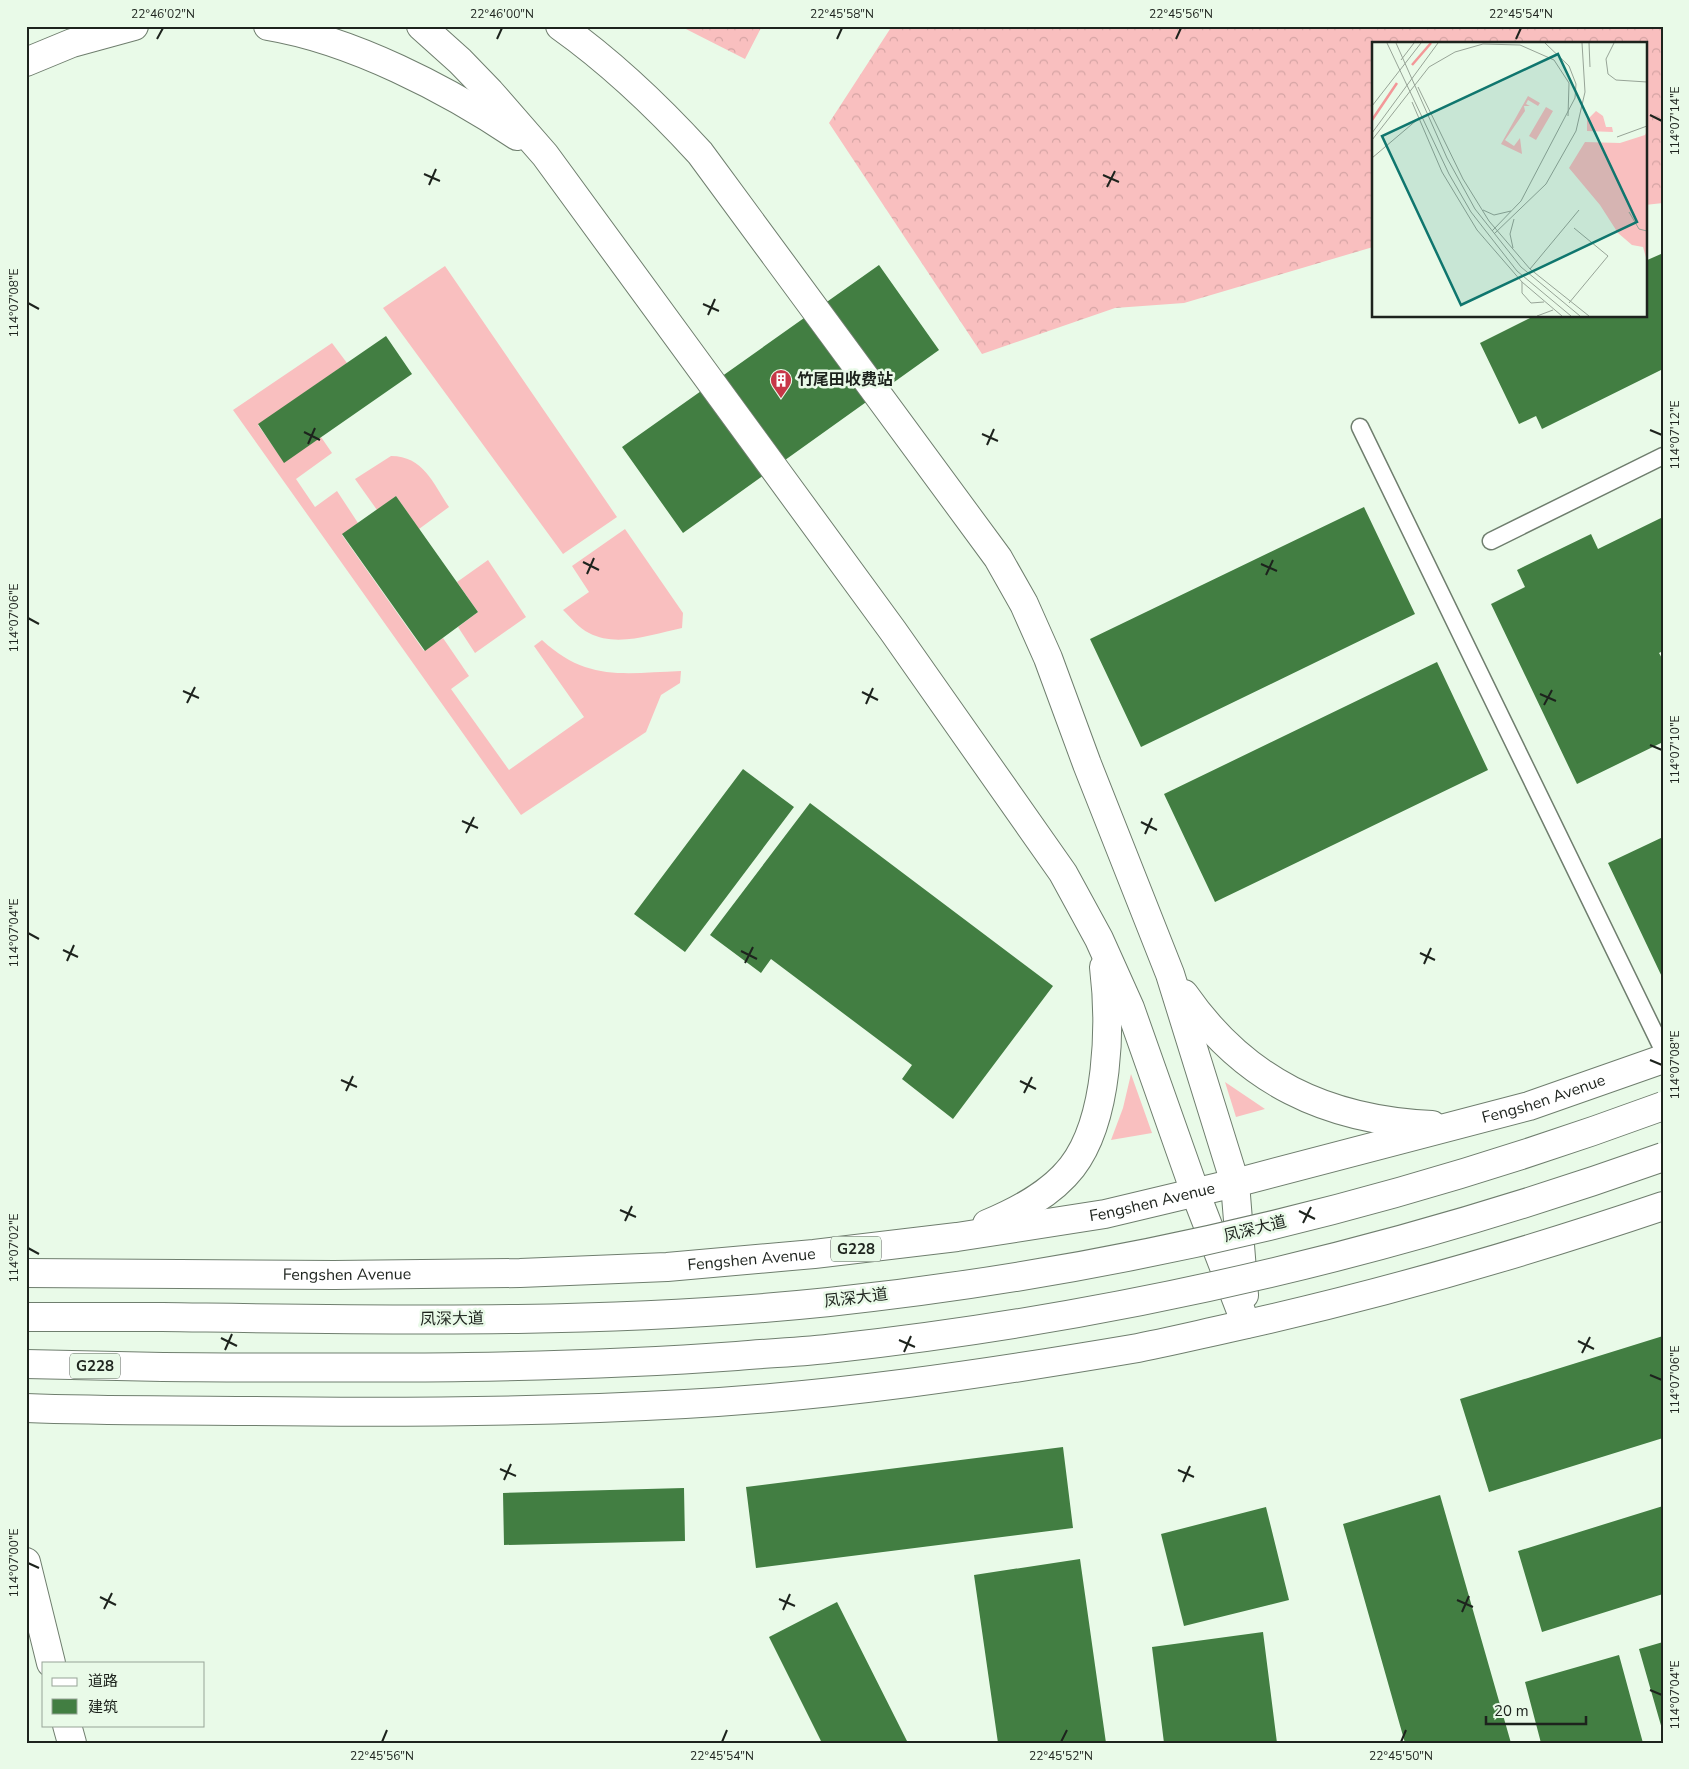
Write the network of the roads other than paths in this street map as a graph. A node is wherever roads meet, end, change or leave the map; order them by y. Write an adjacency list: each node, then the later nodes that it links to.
1 (134, 26): 6 (main road)
2 (268, 26): 8 (main road)
3 (420, 26): 8 (main road)
4 (560, 26): 7 (main road)
5 (583, 26): 7 (main road)
6 (26, 62)
7 (637, 88): 13 (main road)
8 (545, 155): 12 (main road)
9 (1360, 427): 14 (lane)
10 (1663, 456): 11 (lane)
11 (1491, 541)
12 (1099, 939): 20 (main road); 22 (main road)
13 (1170, 974): 17 (main road); 19 (main road)
14 (1663, 1050)
15 (1663, 1059): 17 (main road, Fengshen Avenue / G228)
16 (1663, 1106): 24 (main road, 凤深大道, bridge)
17 (1459, 1125): 19 (main road, Fengshen Avenue / G228)
18 (1663, 1157): 26 (main road, G228, bridge)
19 (1235, 1183): 20 (main road, Fengshen Avenue / G228); 25 (main road)
20 (1195, 1192): 22 (main road, Fengshen Avenue / G228); 25 (main road)
21 (1663, 1206): 25 (main road)
22 (957, 1237): 23 (main road, Fengshen Avenue / G228)
23 (26, 1273)
24 (26, 1317)
25 (1246, 1324): 27 (main road)
26 (26, 1364)
27 (26, 1408)
28 (26, 1562): 29 (main road)
29 (51, 1662)
30 (67, 1726): 31 (main road)
31 (72, 1743)

